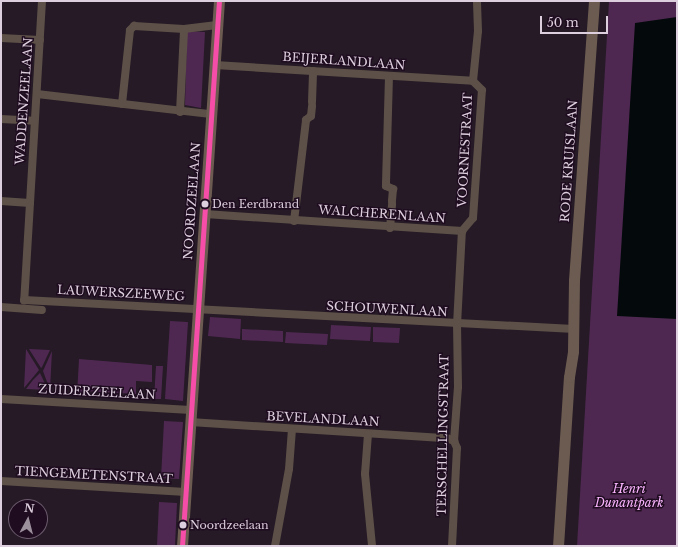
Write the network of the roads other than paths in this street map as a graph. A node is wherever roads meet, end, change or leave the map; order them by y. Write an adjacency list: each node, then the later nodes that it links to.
1 (42, 1): 9 (street, WADDENZEELAAN)
2 (219, 1): 6 (main road, NOORDZEELAAN)
3 (477, 1): 14 (street, VOORNESTRAAT)
4 (586, 1): 10 (main road, RODE KRUISLAAN)
5 (594, 1): 10 (main road, RODE KRUISLAAN)
6 (217, 25): 7 (street); 11 (main road, NOORDZEELAAN)
7 (184, 29): 16 (street); 17 (street)
8 (1, 38): 9 (street)
9 (40, 40): 15 (street, WADDENZEELAAN)
10 (589, 43): 32 (main road, RODE KRUISLAAN)
11 (215, 65): 12 (street, BEIJERLANDLAAN); 18 (main road, NOORDZEELAAN)
12 (313, 71): 13 (street, BEIJERLANDLAAN); 24 (street)
13 (389, 76): 14 (street, BEIJERLANDLAAN); 25 (street)
14 (473, 81): 26 (street, VOORNESTRAAT)
15 (37, 94): 16 (street); 20 (street, WADDENZEELAAN)
16 (122, 104): 17 (street)
17 (180, 112): 18 (street)
18 (211, 114): 23 (main road, NOORDZEELAAN)
19 (1, 119): 20 (street)
20 (34, 121): 22 (street, WADDENZEELAAN)
21 (1, 201): 22 (street)
22 (30, 203): 27 (street, WADDENZEELAAN)
23 (204, 214): 24 (street, WALCHERENLAAN); 30 (main road, NOORDZEELAAN)
24 (294, 221): 25 (street, WALCHERENLAAN)
25 (390, 228): 26 (street, WALCHERENLAAN)
26 (462, 231): 31 (street)
27 (42, 301): 30 (street, LAUWERSZEEWEG)
28 (1, 307): 29 (street)
29 (42, 310)
30 (198, 310): 31 (street, SCHOUWENLAAN); 34 (main road, NOORDZEELAAN)
31 (457, 325): 32 (street, SCHOUWENLAAN); 38 (street, TERSCHELLINGSTRAAT)
32 (571, 329): 45 (main road, RODE KRUISLAAN)
33 (1, 399): 34 (street, ZUIDERZEELAAN)
34 (191, 410): 35 (main road, NOORDZEELAAN)
35 (190, 422): 36 (street, BEVELANDLAAN); 40 (main road, NOORDZEELAAN)
36 (292, 429): 37 (street, BEVELANDLAAN); 42 (street)
37 (368, 434): 38 (street, BEVELANDLAAN); 43 (street)
38 (454, 441): 44 (street, TERSCHELLINGSTRAAT)
39 (1, 481): 40 (street, TIENGEMETENSTRAAT)
40 (186, 492): 41 (main road, NOORDZEELAAN)
41 (182, 546)
42 (275, 546)
43 (372, 546)
44 (452, 546)
45 (558, 546)

